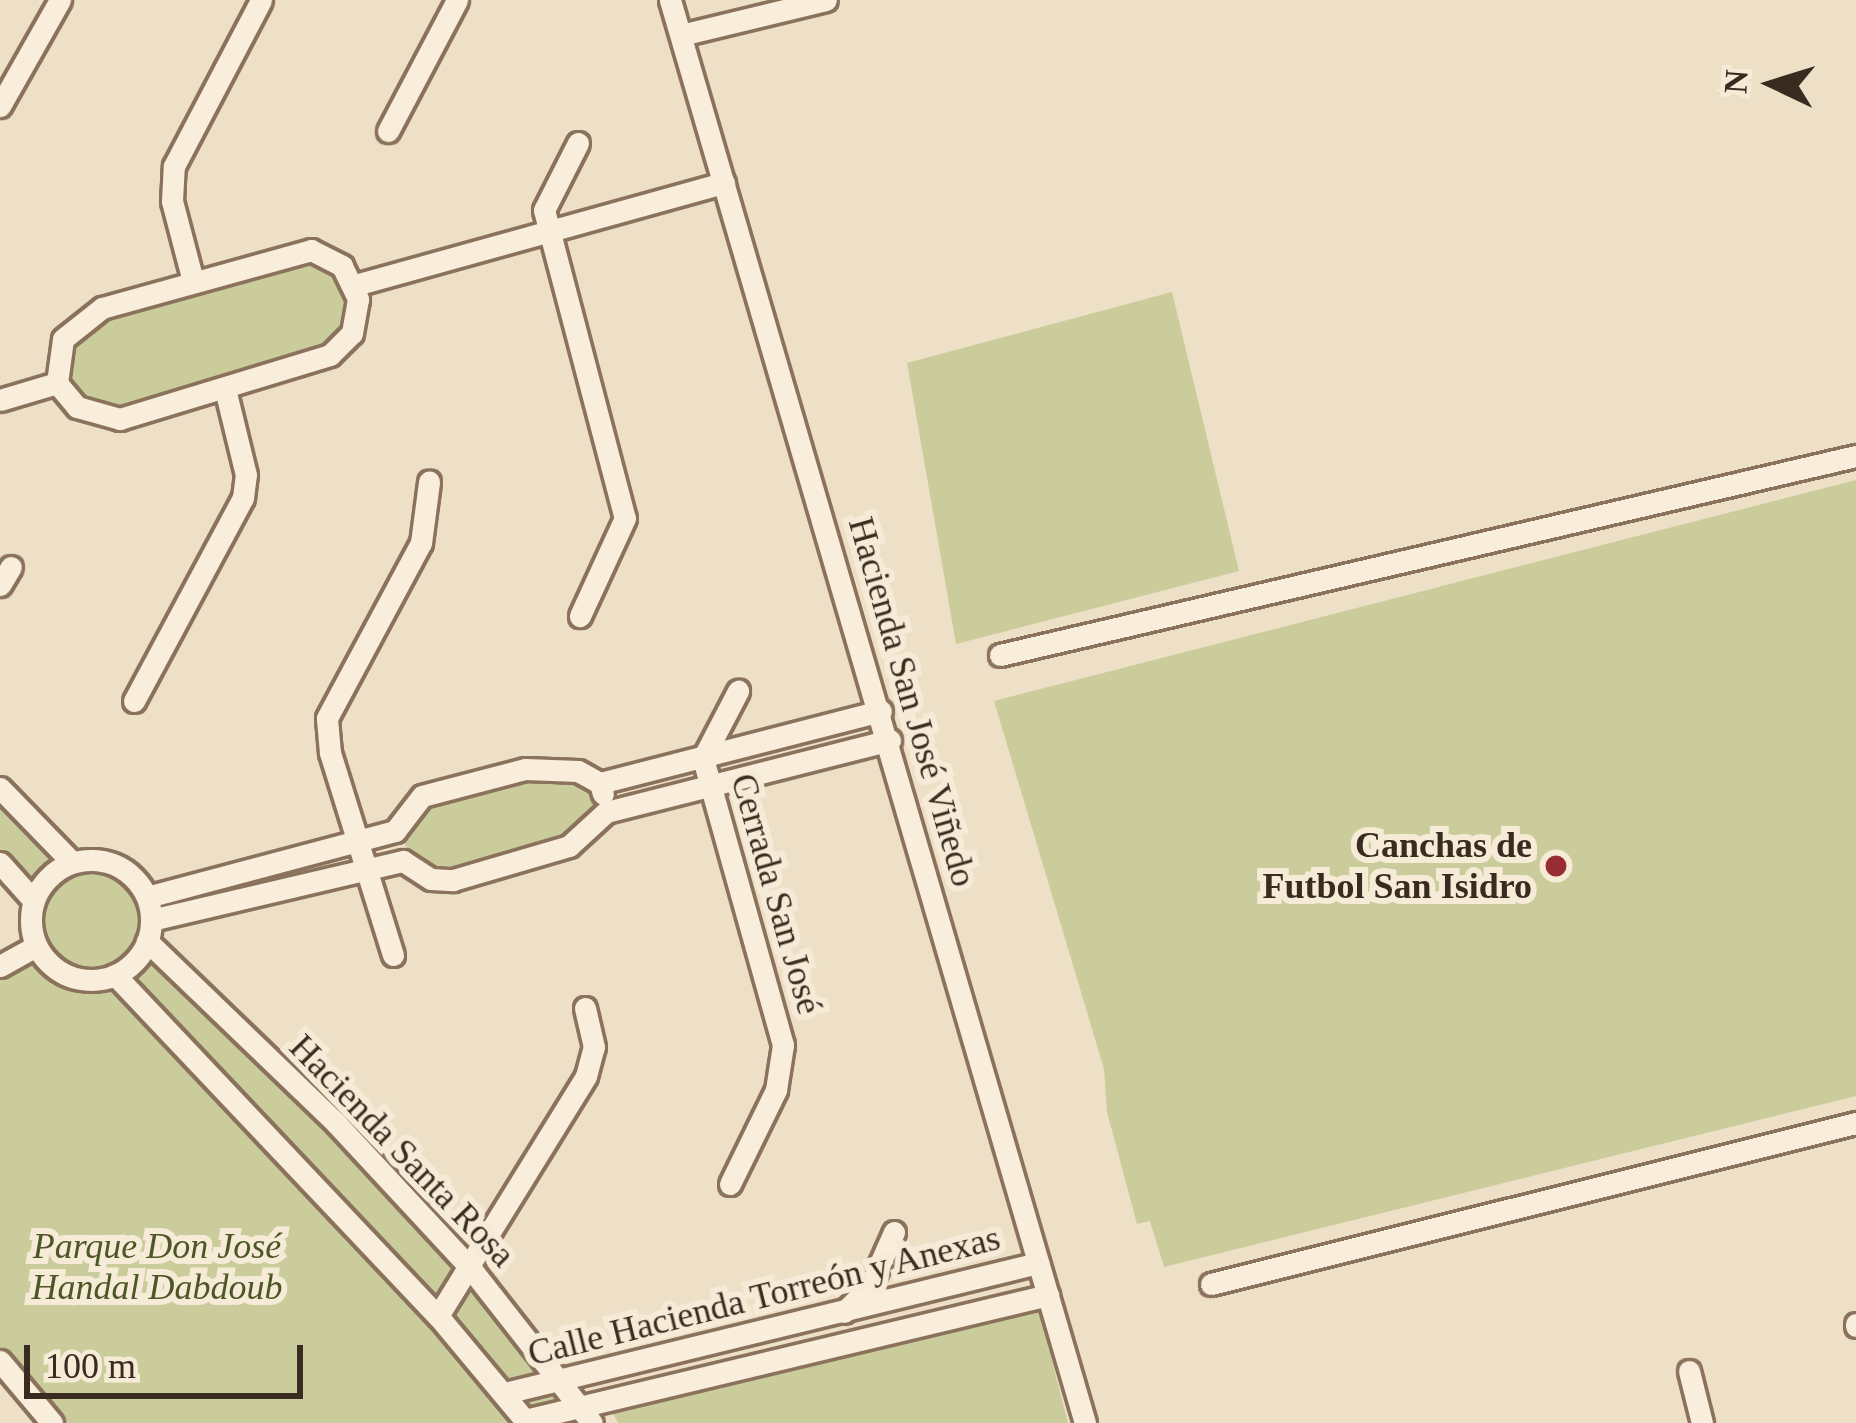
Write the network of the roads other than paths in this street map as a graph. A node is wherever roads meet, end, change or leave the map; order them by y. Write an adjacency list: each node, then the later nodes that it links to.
1 (60, 0): 7 (street)
2 (261, 0): 12 (street)
3 (458, 0): 8 (street)
4 (670, 0): 6 (street, Hacienda San José Viñedo)
5 (826, 0): 6 (street)
6 (680, 35): 10 (street, Hacienda San José Viñedo)
7 (0, 106)
8 (388, 131)
9 (578, 143): 11 (street)
10 (724, 183): 11 (street); 23 (street, Hacienda San José Viñedo)
11 (547, 232): 13 (street); 19 (street)
12 (193, 281): 13 (street); 14 (street)
13 (355, 285): 15 (street)
14 (57, 383): 15 (street); 16 (street)
15 (225, 389): 22 (street)
16 (0, 400)
17 (1856, 456): 20 (street)
18 (429, 482): 31 (street)
19 (580, 616)
20 (1000, 655)
21 (738, 691): 25 (street, Cerrada San José)
22 (134, 701)
23 (881, 710): 24 (street, Hacienda San José Viñedo); 25 (street)
24 (890, 740): 27 (street); 47 (street, Hacienda San José Viñedo)
25 (704, 758): 26 (street); 27 (street, Cerrada San José)
26 (600, 783): 29 (street); 30 (street)
27 (711, 785): 29 (street); 45 (street, Cerrada San José)
28 (0, 788): 33 (street)
29 (606, 812): 32 (street)
30 (395, 831): 31 (street); 32 (street)
31 (356, 841): 35 (street); 36 (street)
32 (403, 861): 35 (street)
33 (72, 862): 36 (street); 37 (street)
34 (0, 863): 37 (street)
35 (365, 870): 38 (street); 40 (street)
36 (147, 897): 38 (street)
37 (34, 901): 39 (street)
38 (149, 930): 42 (street); 48 (street, Hacienda Santa Rosa)
39 (36, 946): 41 (street); 42 (street)
40 (393, 955)
41 (0, 966)
42 (115, 975): 51 (street)
43 (585, 1008): 48 (street)
44 (1856, 1123): 49 (street)
45 (730, 1184)
46 (894, 1232): 52 (street)
47 (1038, 1263): 50 (street, Hacienda San José Viñedo); 52 (street, Calle Hacienda Torreón y Anexas)
48 (472, 1270): 51 (street); 56 (street, Hacienda Santa Rosa)
49 (1211, 1284)
50 (1048, 1295): 53 (street, Calle Hacienda Torreón y Anexas); 61 (street, Hacienda San José Viñedo)
51 (438, 1316): 57 (street)
52 (840, 1316): 53 (street); 56 (street, Calle Hacienda Torreón y Anexas)
53 (838, 1346): 58 (street, Calle Hacienda Torreón y Anexas)
54 (0, 1361): 60 (street)
55 (1689, 1371): 62 (street)
56 (563, 1380): 57 (street, Calle Hacienda Torreón y Anexas); 58 (street, Hacienda Santa Rosa)
57 (505, 1394): 59 (street)
58 (587, 1415): 59 (street, Calle Hacienda Torreón y Anexas)
59 (526, 1421)
60 (52, 1423)
61 (1085, 1423)
62 (1702, 1423)

